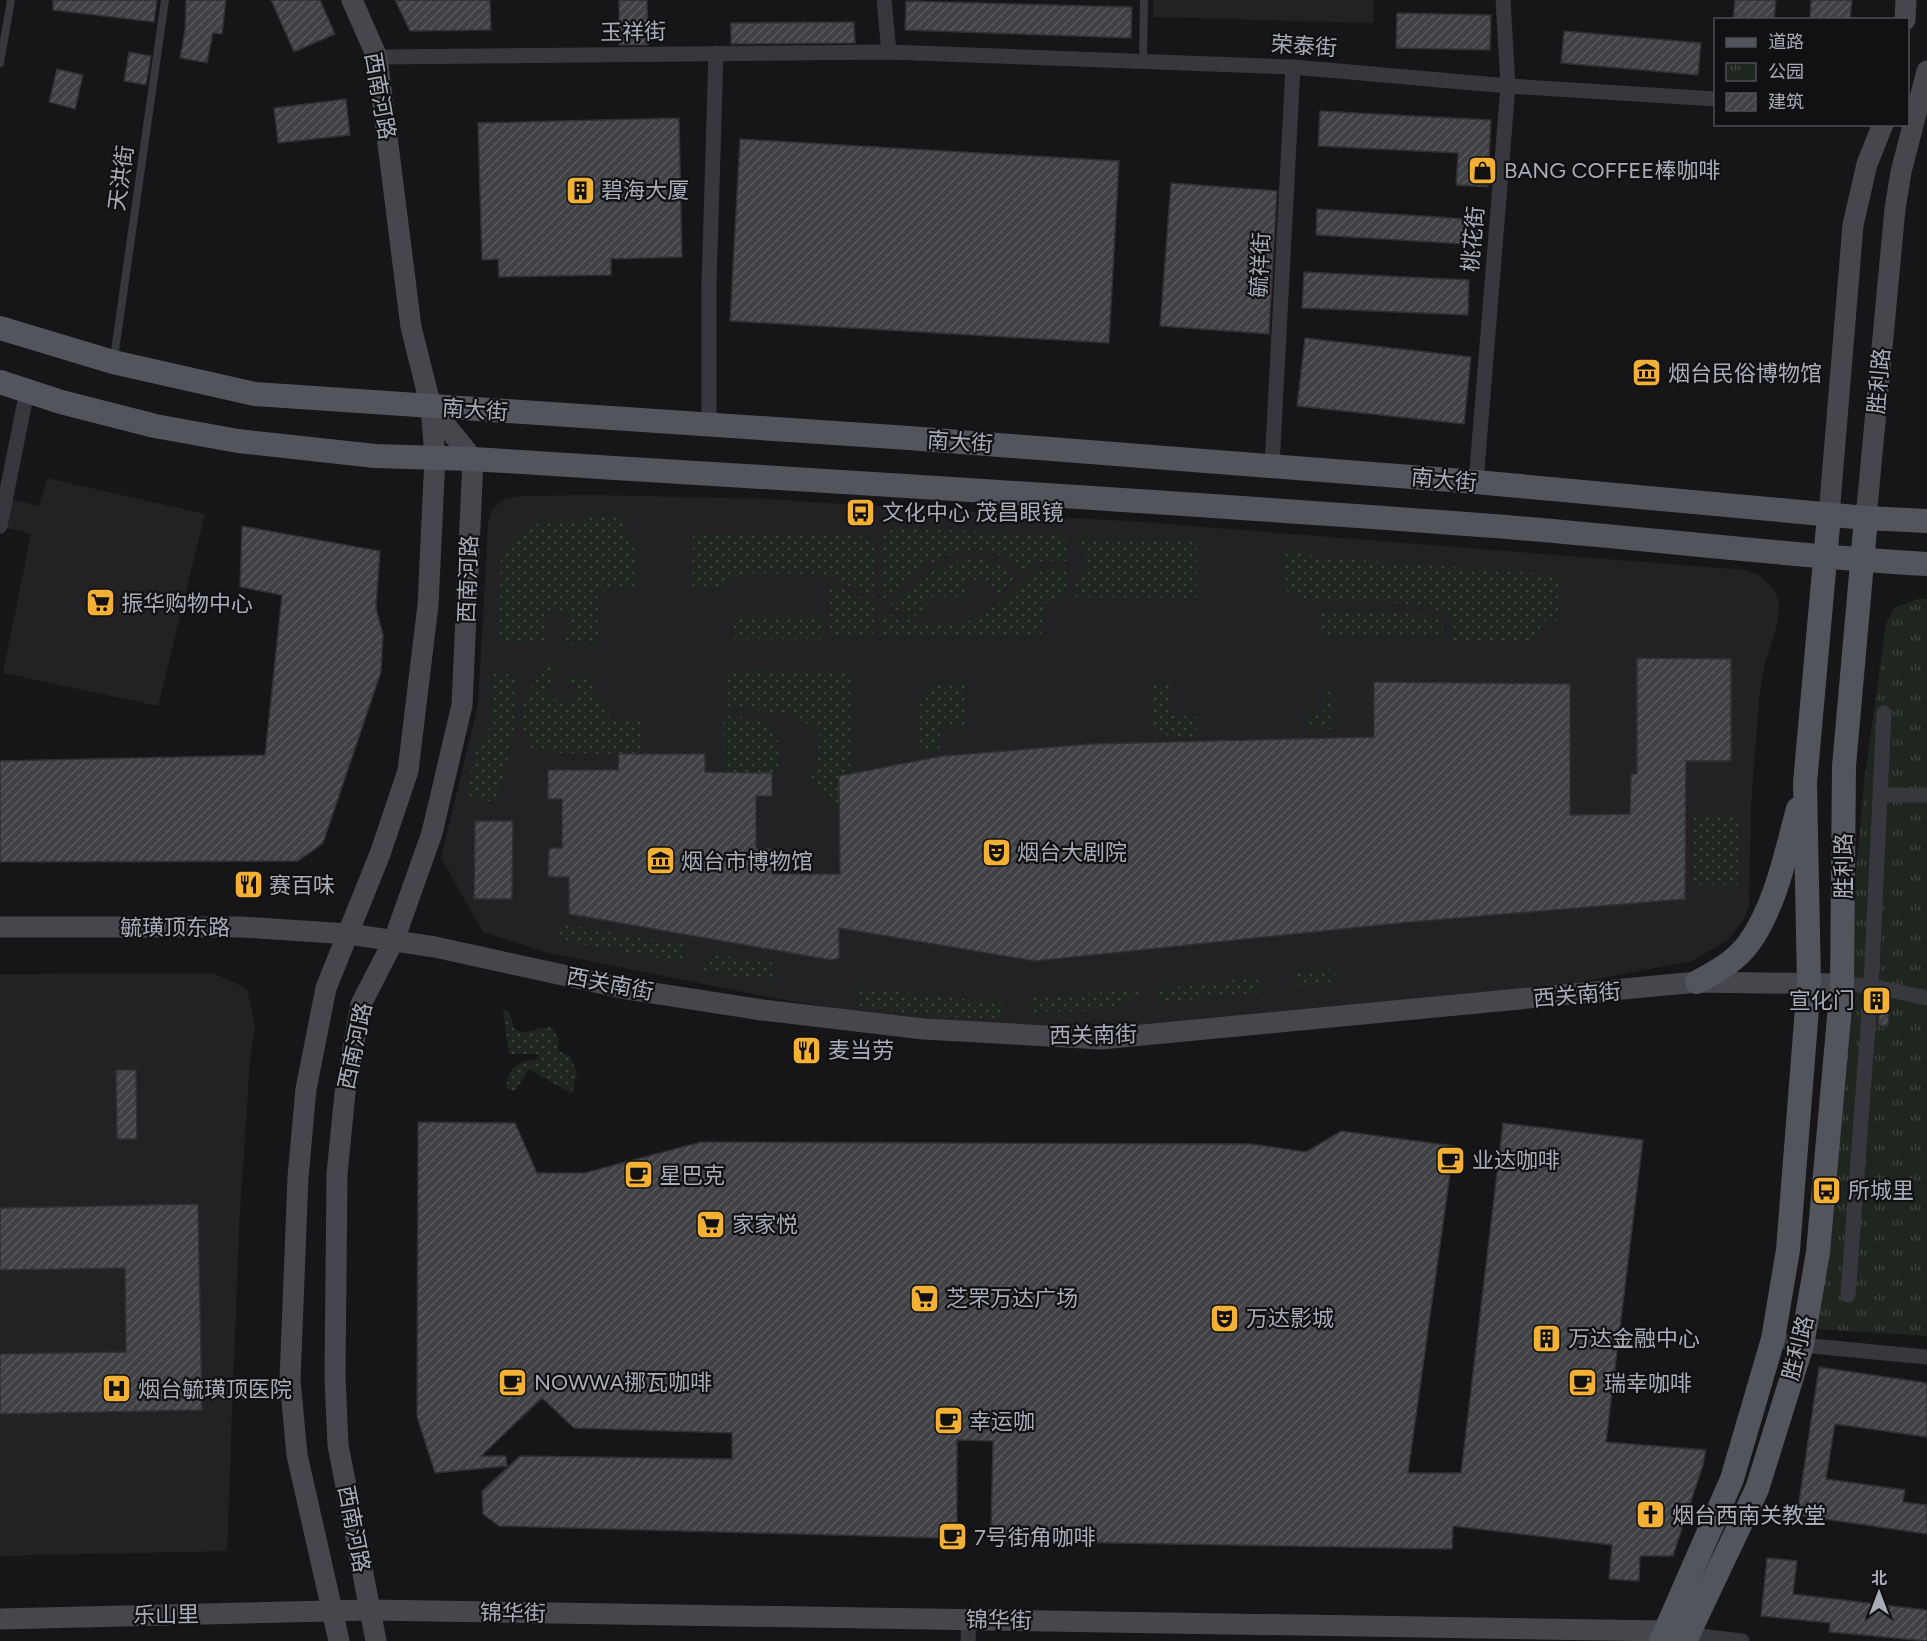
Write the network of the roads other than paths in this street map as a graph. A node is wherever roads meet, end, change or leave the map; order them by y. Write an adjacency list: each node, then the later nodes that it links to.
1 (11, 0): 13 (lane)
2 (165, 0): 21 (lane, 天洪街)
3 (352, 0): 11 (main road, 西南河路)
4 (884, 0): 9 (street)
5 (1144, 0): 12 (lane)
6 (1503, 0): 16 (street, 桃花街)
7 (1906, 0): 8 (main road)
8 (1905, 18)
9 (889, 52): 10 (street, 玉祥街); 12 (street, 荣泰街)
10 (716, 53): 11 (street, 玉祥街); 25 (street)
11 (377, 57): 24 (main road, 西南河路)
12 (1143, 61): 14 (street, 荣泰街)
13 (0, 63)
14 (1293, 67): 16 (street, 荣泰街); 28 (street, 毓祥街)
15 (1927, 71): 18 (main road, 胜利路)
16 (1508, 86): 17 (street, 荣泰街); 29 (street, 桃花街)
17 (1714, 99)
18 (1916, 117): 31 (main road, 胜利路)
19 (1882, 126): 30 (main road, 胜利路)
20 (0, 328): 21 (main road, 南大街)
21 (113, 362): 24 (main road, 南大街)
22 (0, 382): 23 (main road, 南大街)
23 (27, 391): 26 (main road, 南大街); 33 (street)
24 (431, 407): 25 (main road, 南大街); 26 (main road, 西南河路); 27 (main road, 西南河路)
25 (709, 426): 28 (main road, 南大街)
26 (435, 457): 27 (main road, 南大街); 42 (main road, 西南河路)
27 (473, 459): 34 (main road, 南大街); 43 (main road, 西南河路)
28 (1272, 466): 29 (main road, 南大街)
29 (1476, 482): 30 (main road, 南大街)
30 (1829, 515): 31 (main road, 南大街); 34 (main road, 胜利路)
31 (1866, 518): 32 (main road, 南大街); 35 (main road, 胜利路)
32 (1927, 521)
33 (0, 526)
34 (1825, 557): 35 (main road, 南大街); 38 (main road, 胜利路)
35 (1863, 560): 36 (main road, 南大街); 46 (main road, 胜利路)
36 (1927, 564)
37 (1884, 712): 39 (street)
38 (1805, 783): 44 (main road); 45 (main road, 胜利路)
39 (1882, 795): 40 (street); 47 (street)
40 (1927, 795)
41 (0, 927): 42 (main road, 毓璜顶东路)
42 (349, 934): 43 (main road, 西关南街); 54 (main road, 西南河路)
43 (394, 940): 44 (main road, 西关南街); 53 (main road, 西南河路)
44 (1698, 982): 45 (main road, 西关南街)
45 (1809, 982): 46 (main road, 西关南街); 50 (main road, 胜利路)
46 (1842, 984): 47 (street); 51 (main road, 胜利路)
47 (1871, 986): 48 (street); 49 (street)
48 (1927, 998)
49 (1848, 1295)
50 (1773, 1339): 51 (street); 57 (main road, 胜利路)
51 (1802, 1345): 52 (street); 57 (main road, 胜利路)
52 (1927, 1357)
53 (370, 1610): 54 (main road, 锦华街); 56 (main road, 锦华街); 59 (main road, 西南河路)
54 (332, 1612): 55 (main road, 乐山里); 58 (main road, 西南河路)
55 (0, 1619)
56 (969, 1630): 57 (main road, 锦华街)
57 (1675, 1637): 60 (street)
58 (339, 1641)
59 (376, 1641)
60 (1742, 1641)

